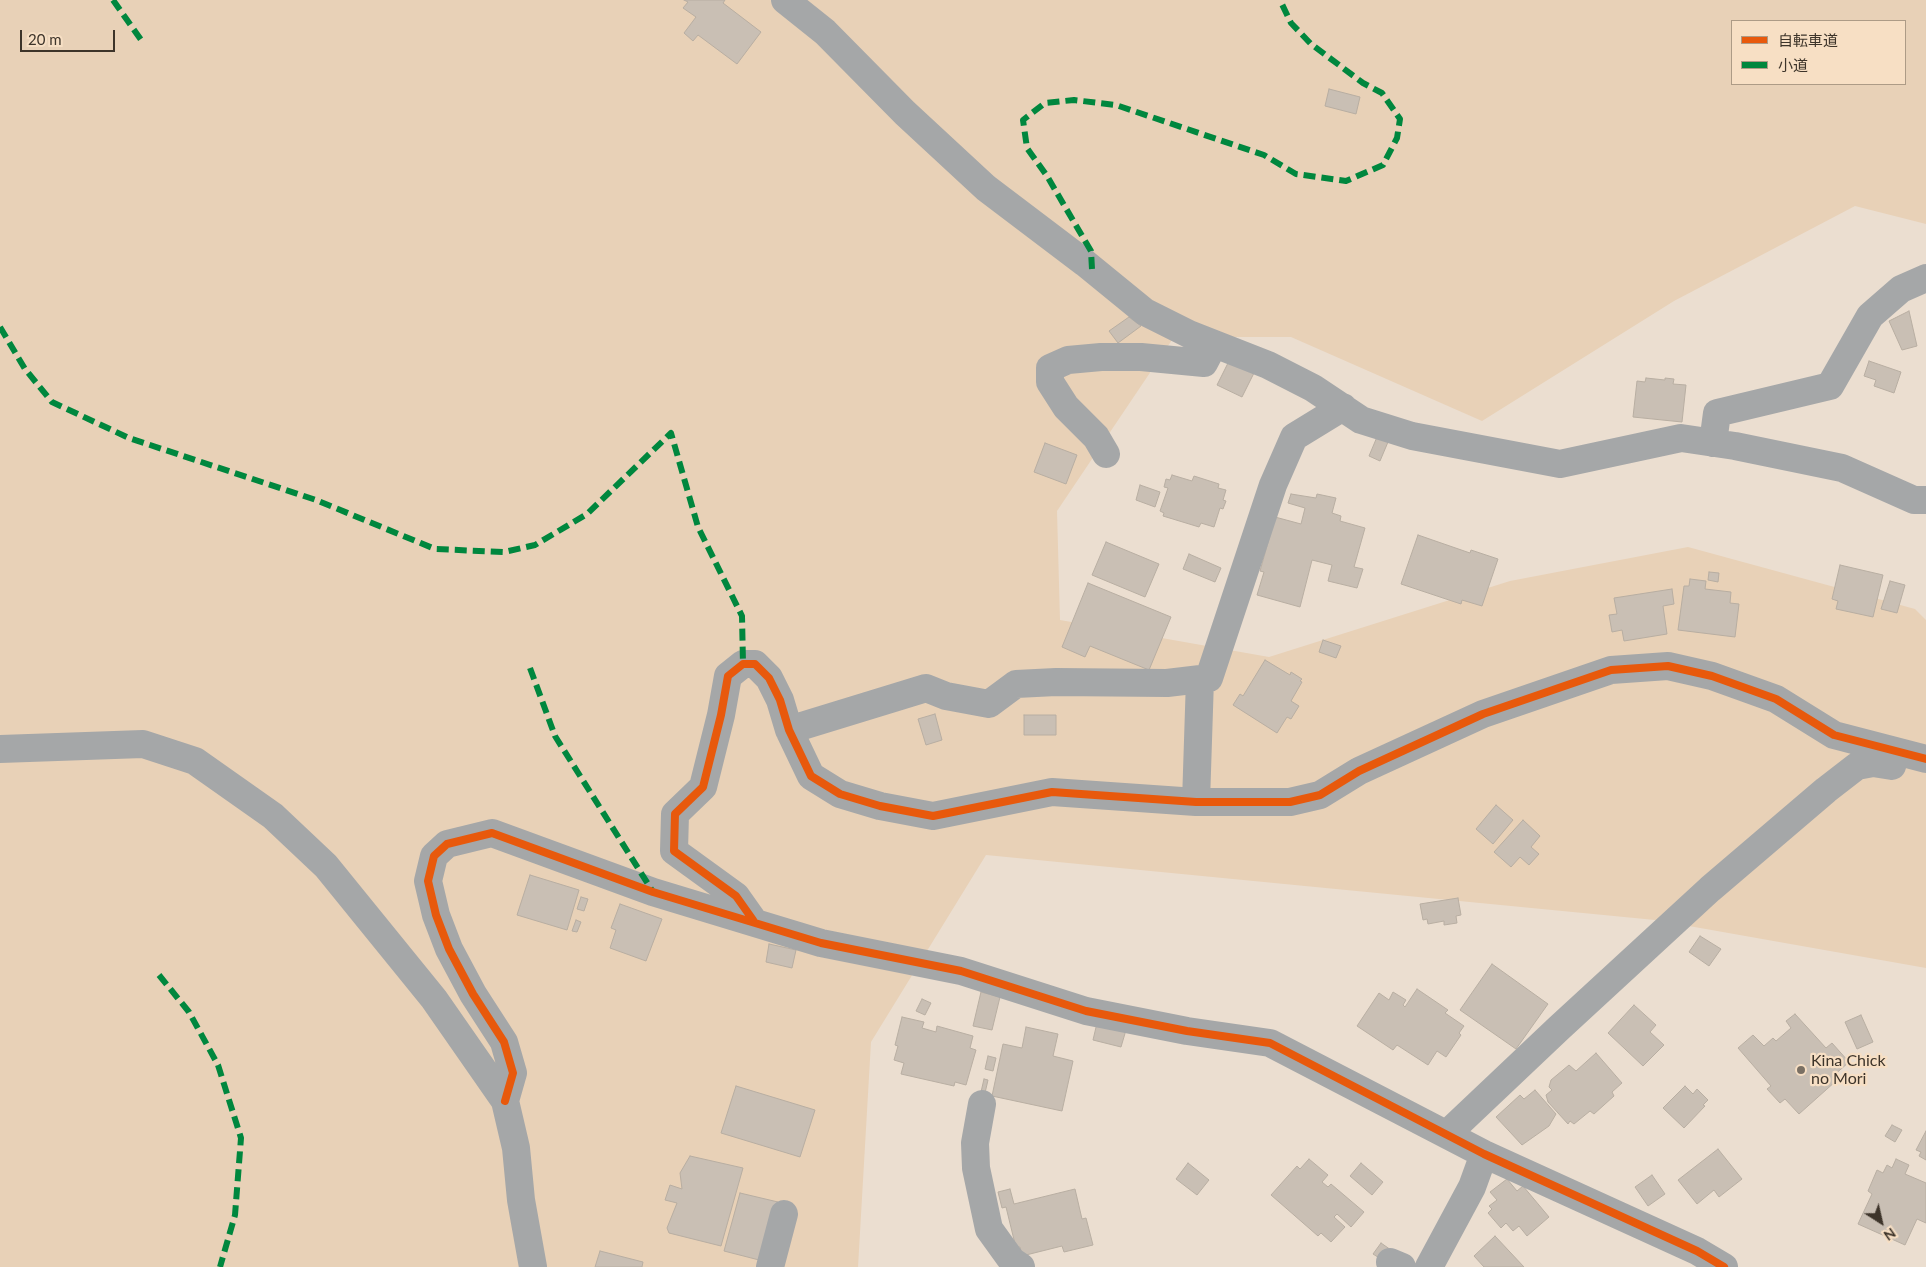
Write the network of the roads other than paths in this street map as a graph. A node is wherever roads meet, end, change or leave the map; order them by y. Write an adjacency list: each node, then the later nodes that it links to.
1 (785, 0): 3 (street)
2 (1926, 278): 5 (street)
3 (1214, 344): 4 (street); 6 (street)
4 (1343, 407): 5 (street); 8 (street)
5 (1713, 443): 7 (street)
6 (1106, 454)
7 (1926, 500)
8 (1200, 679): 9 (street); 13 (street)
9 (789, 730): 13 (street); 14 (street)
10 (0, 749): 15 (street)
11 (1897, 752): 12 (street); 13 (street); 17 (street)
12 (1926, 759)
13 (1196, 802)
14 (753, 920): 15 (street); 17 (street)
15 (505, 1101): 20 (street)
16 (982, 1104): 22 (street)
17 (1447, 1134): 18 (street)
18 (1484, 1154): 23 (street); 24 (street)
19 (784, 1214): 21 (street)
20 (533, 1267)
21 (770, 1267)
22 (1021, 1267)
23 (1429, 1267)
24 (1724, 1267)

